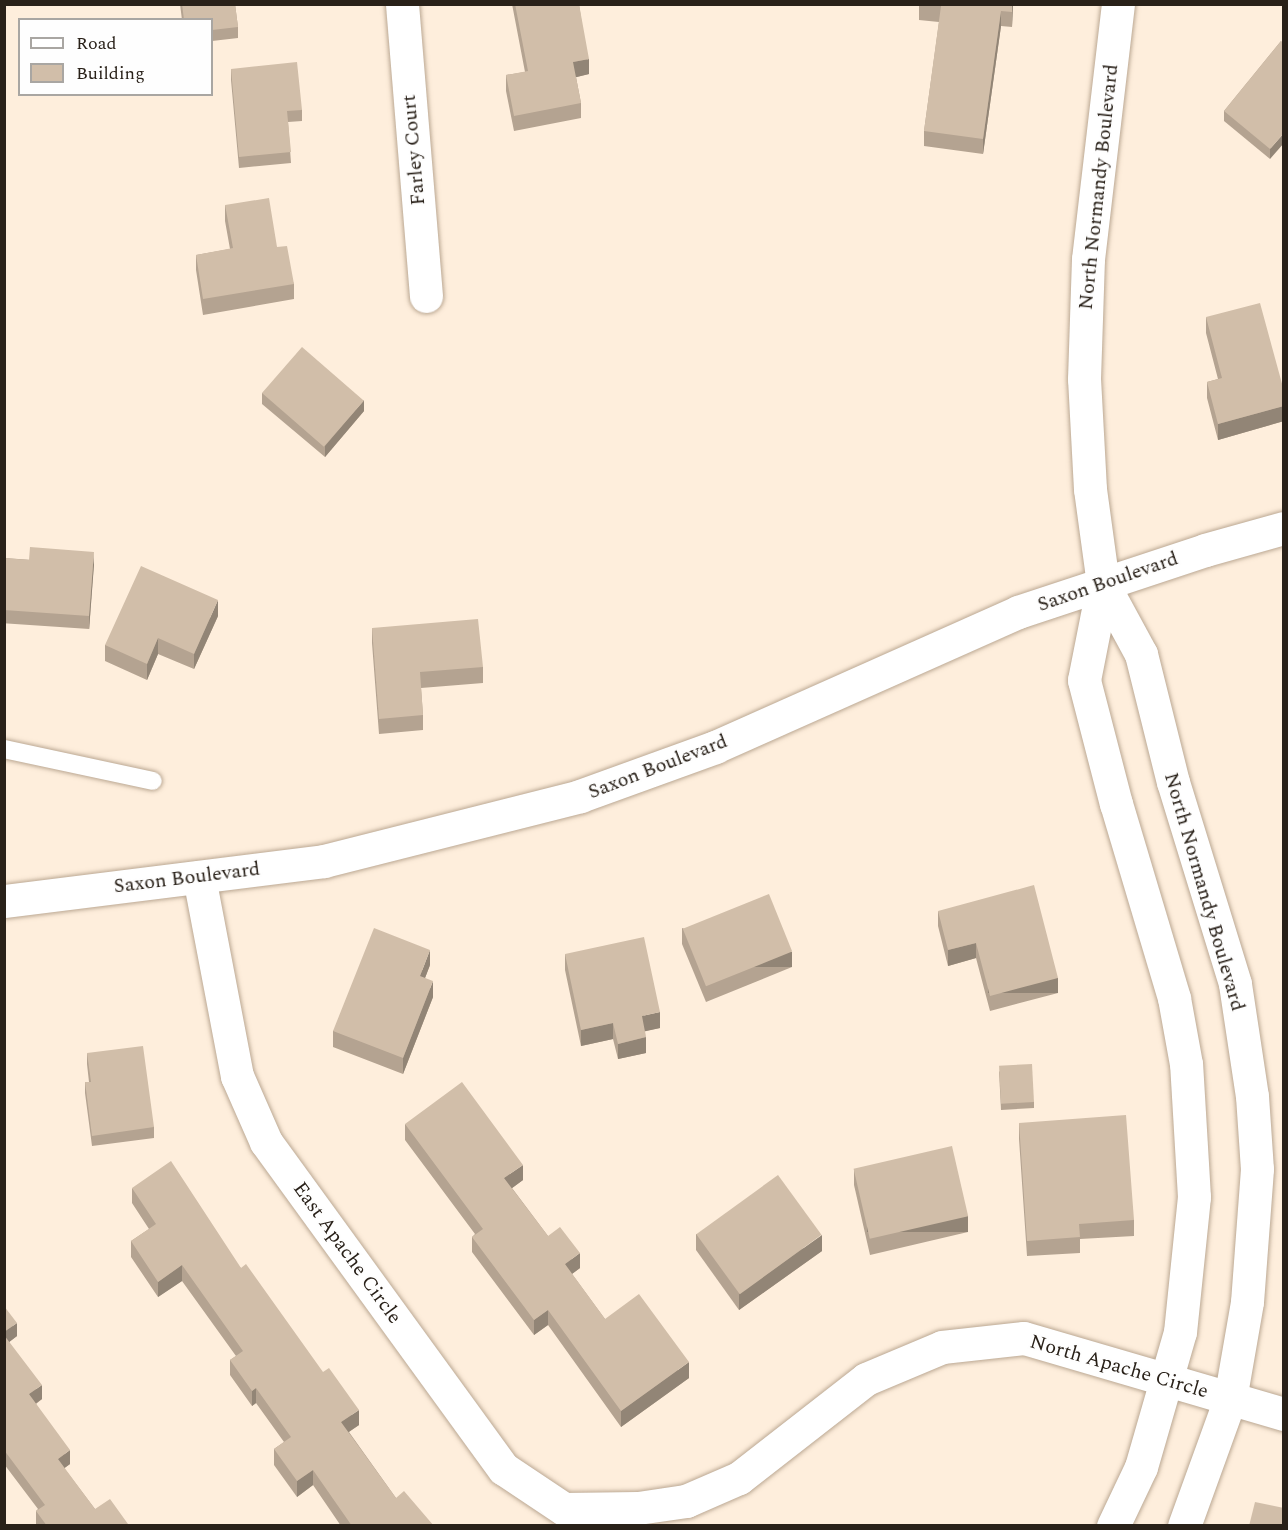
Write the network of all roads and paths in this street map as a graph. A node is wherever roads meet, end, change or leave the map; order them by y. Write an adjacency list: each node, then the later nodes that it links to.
1 (402, 4): 3 (street, Farley Court)
2 (1118, 4): 5 (street, North Normandy Boulevard)
3 (426, 296)
4 (1284, 528): 5 (street, Saxon Boulevard)
5 (1103, 584): 8 (street, Saxon Boulevard); 10 (street, North Normandy Boulevard); 11 (street, North Normandy Boulevard)
6 (4, 749): 7 (lane)
7 (153, 781)
8 (199, 877): 9 (street, Saxon Boulevard); 14 (street, East Apache Circle)
9 (4, 901)
10 (1165, 1380): 11 (street, North Apache Circle); 13 (street, North Apache Circle); 15 (street, North Normandy Boulevard)
11 (1230, 1399): 12 (street, North Apache Circle); 16 (street, North Normandy Boulevard)
12 (1284, 1414)
13 (638, 1508): 14 (street, East Apache Circle)
14 (565, 1517)
15 (1113, 1526)
16 (1184, 1526)

